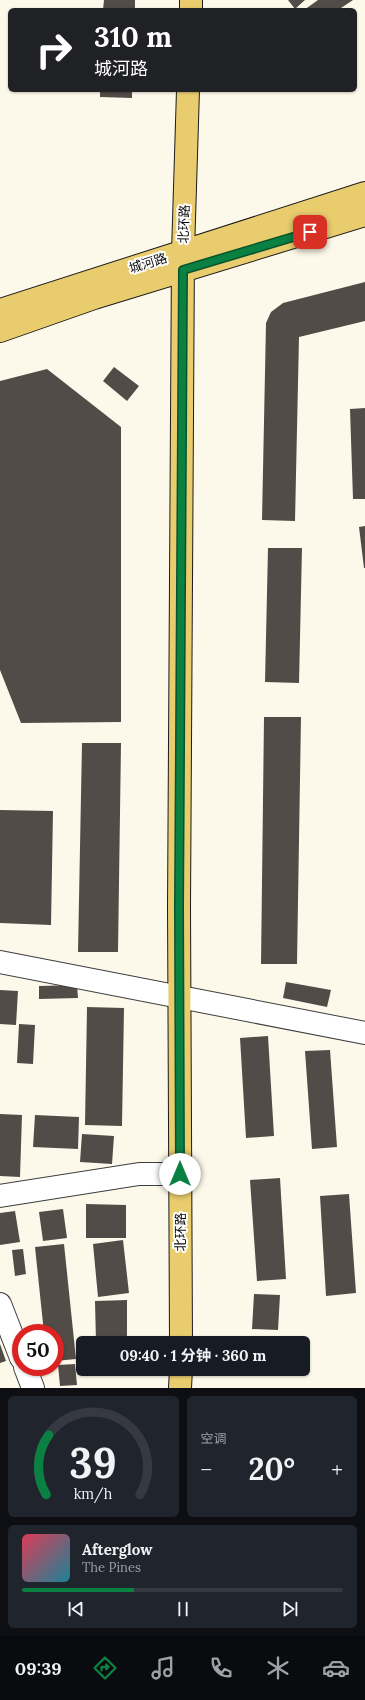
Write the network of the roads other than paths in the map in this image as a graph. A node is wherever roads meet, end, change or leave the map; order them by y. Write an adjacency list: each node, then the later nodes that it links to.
1 (188, 92): 4 (main road, 北环路)
2 (365, 193): 4 (main road, 城河路)
3 (365, 215): 4 (main road, 城河路)
4 (183, 261): 5 (main road, 城河路); 6 (main road, 城河路); 8 (main road, 北环路)
5 (0, 310)
6 (0, 331)
7 (0, 962): 8 (street)
8 (179, 998): 9 (street); 10 (main road, 北环路)
9 (365, 1033)
10 (180, 1174): 11 (street); 14 (main road, 北环路)
11 (0, 1196)
12 (0, 1304): 13 (street)
13 (12, 1335)
14 (181, 1336)
15 (28, 1376): 17 (street)
16 (181, 1376): 18 (main road)
17 (33, 1388)
18 (180, 1388)

